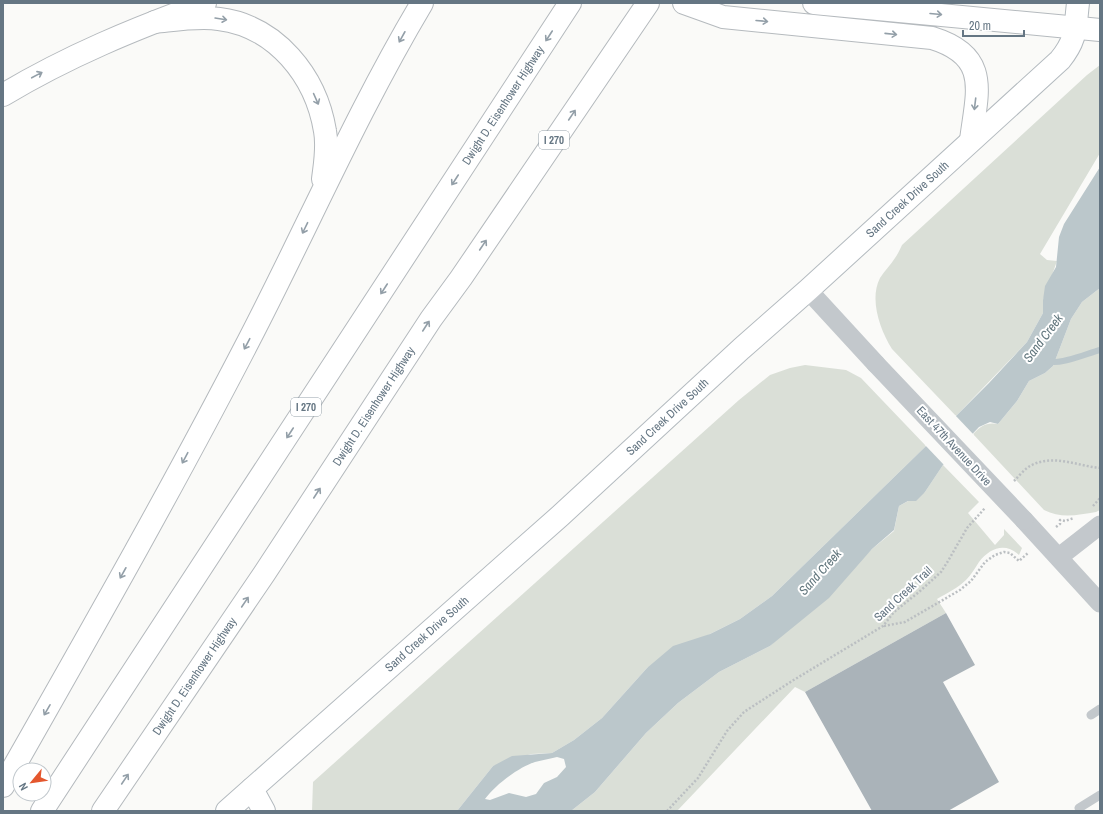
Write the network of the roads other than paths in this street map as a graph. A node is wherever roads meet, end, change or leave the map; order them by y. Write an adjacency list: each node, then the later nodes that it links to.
1 (206, 3): 8 (main road)
2 (422, 3): 13 (main road, one-way to 13)
3 (570, 3): 24 (main road, Dwight D. Eisenhower Highway / I 270, one-way to 24)
4 (648, 3): 25 (main road, Dwight D. Eisenhower Highway / I 270, one-way to 4)
5 (684, 3): 12 (main road, one-way to 12)
6 (814, 3): 9 (main road, one-way to 9)
7 (1078, 3): 9 (main road, Sand Creek Drive South)
8 (155, 22): 11 (main road, one-way to 8); 13 (main road, one-way to 13)
9 (1075, 28): 10 (main road); 12 (main road, Sand Creek Drive South)
10 (1100, 30)
11 (3, 95)
12 (971, 140): 14 (main road, Sand Creek Drive South)
13 (322, 192): 20 (main road, one-way to 20)
14 (808, 290): 16 (street, East 47th Avenue Drive, bridge); 21 (main road, Sand Creek Drive South)
15 (1100, 525): 16 (street)
16 (1059, 557): 17 (street, East 47th Avenue Drive)
17 (1100, 603)
18 (1100, 709): 19 (lane)
19 (1091, 715)
20 (3, 786)
21 (252, 789): 26 (main road, Sand Creek Drive South); 27 (main road)
22 (1100, 795): 23 (lane)
23 (1080, 808)
24 (42, 811)
25 (103, 811)
26 (227, 811)
27 (264, 811)

